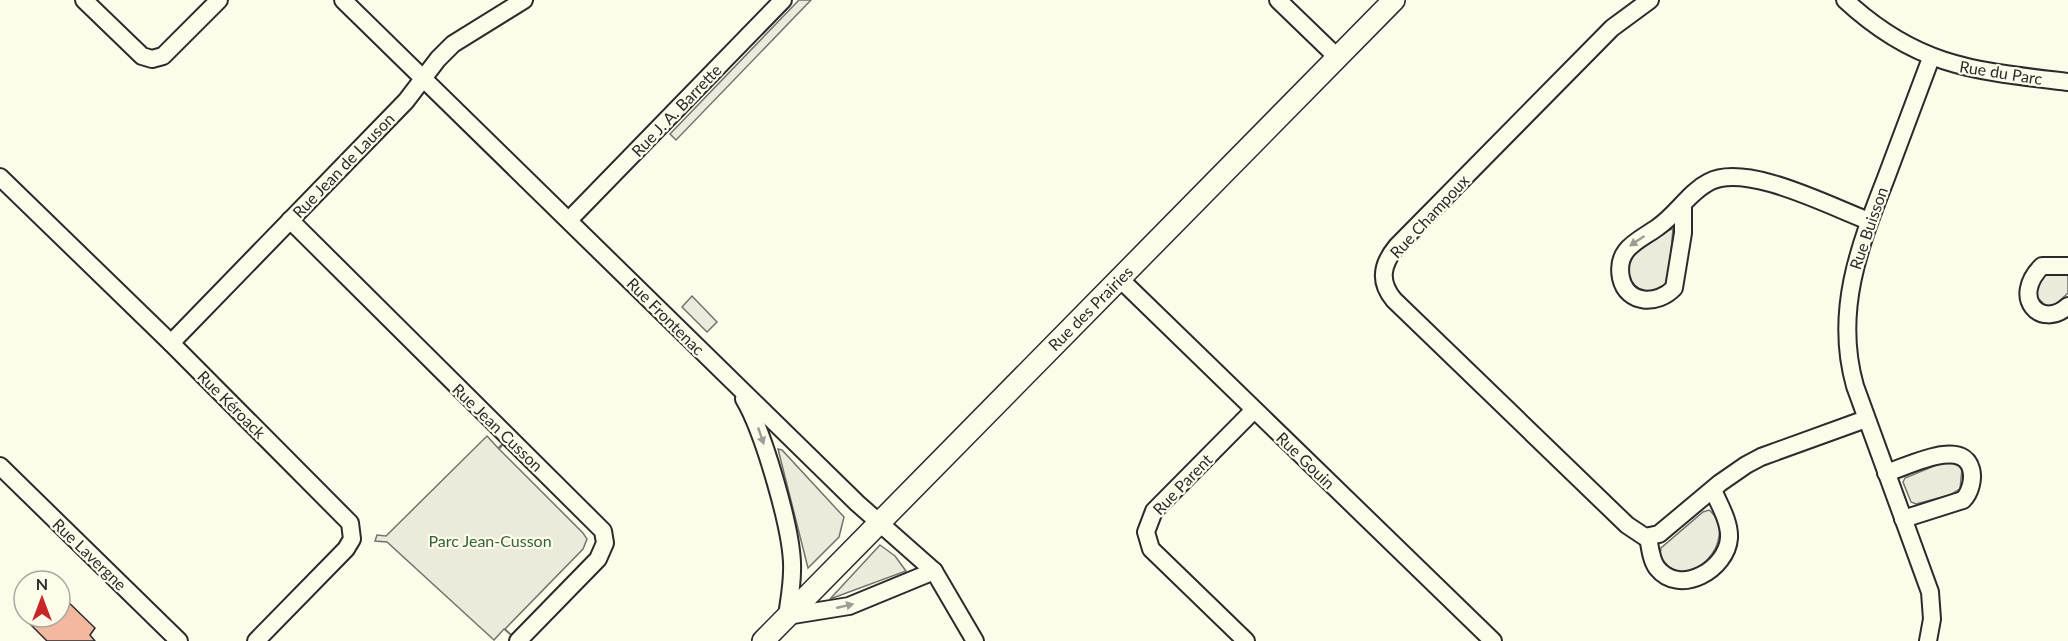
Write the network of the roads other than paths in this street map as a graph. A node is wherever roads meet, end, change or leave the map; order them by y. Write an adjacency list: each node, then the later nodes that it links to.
1 (84, 0): 2 (street)
2 (219, 0)
3 (343, 0): 12 (street, Rue Frontenac)
4 (524, 0): 12 (street, Rue Jean de Lauson)
5 (783, 0): 17 (street, Rue J. A. Barrette)
6 (1278, 0): 10 (street)
7 (1394, 0): 10 (main road, Rue des Prairies)
8 (1650, 0): 31 (street, Rue Champoux)
9 (1845, 0): 11 (street, Rue du Parc)
10 (1337, 57): 20 (main road, Rue des Prairies)
11 (1931, 58): 13 (street, Rue du Parc); 18 (street, Rue Buisson)
12 (422, 79): 16 (street, Rue Jean de Lauson); 17 (street, Rue Frontenac)
13 (2068, 82)
14 (0, 177): 22 (street, Rue Kéroack)
15 (1683, 206): 15 (street, one-way to 15); 18 (street)
16 (290, 220): 22 (street, Rue Jean de Lauson); 36 (street, Rue Jean Cusson)
17 (569, 220): 23 (street, Rue Frontenac)
18 (1869, 221): 25 (street, Rue Buisson)
19 (2068, 266): 21 (street)
20 (1119, 278): 24 (street, Rue Gouin); 30 (main road, Rue des Prairies)
21 (2068, 306)
22 (171, 343): 35 (street, Rue Kéroack)
23 (735, 384): 30 (street, Rue Frontenac); 33 (street, one-way to 33)
24 (1254, 410): 39 (street, Rue Parent); 40 (street, Rue Gouin)
25 (1866, 419): 27 (street, Rue Buisson); 28 (street)
26 (0, 466): 34 (street, Rue Lavergne)
27 (1886, 473): 29 (street, Rue Buisson); 29 (street)
28 (1713, 490): 31 (street); 31 (street)
29 (1903, 519): 41 (street, Rue Buisson)
30 (879, 522): 32 (street, Rue Frontenac); 33 (main road, Rue des Prairies)
31 (1648, 537)
32 (934, 571): 33 (street, one-way to 32); 38 (street, Rue Frontenac)
33 (787, 616): 37 (main road, Rue des Prairies)
34 (179, 641)
35 (256, 641)
36 (518, 641)
37 (763, 641)
38 (975, 641)
39 (1246, 641)
40 (1493, 641)
41 (1928, 641)

